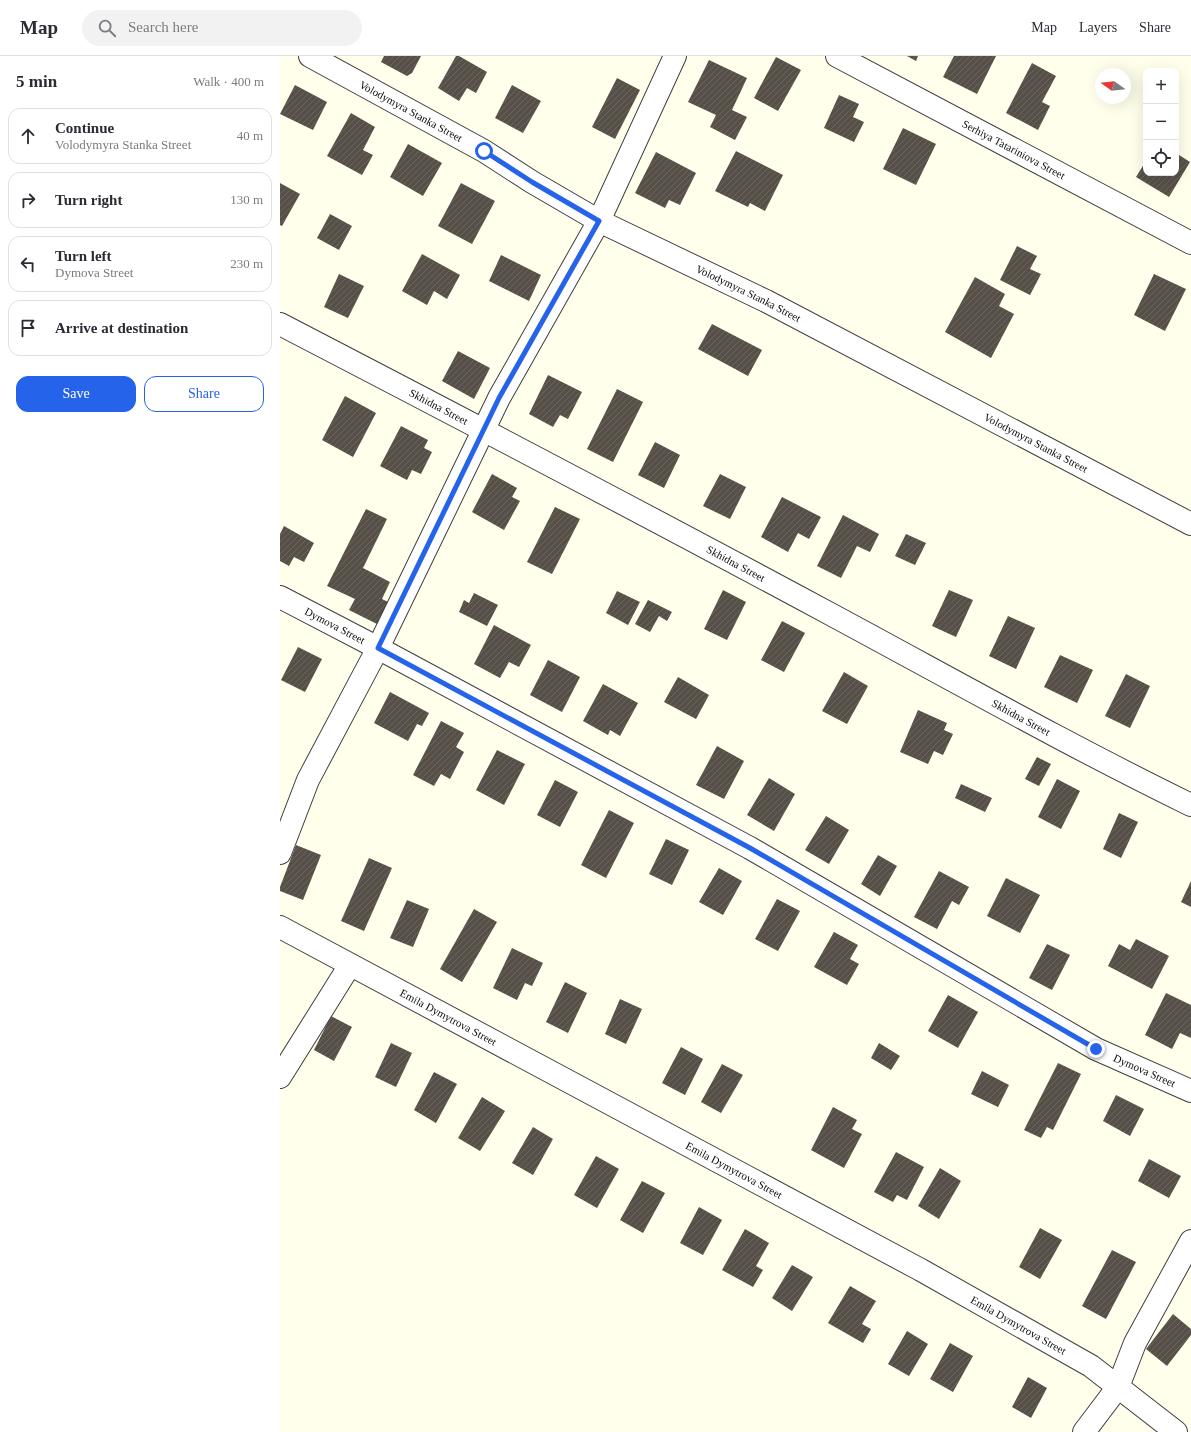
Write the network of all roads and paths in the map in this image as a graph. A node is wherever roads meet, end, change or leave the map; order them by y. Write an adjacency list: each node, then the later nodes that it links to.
1 (310, 56): 4 (street, Volodymyra Stanka Street)
2 (675, 56): 4 (street)
3 (837, 56): 5 (street, Serhiya Tatariniova Street)
4 (599, 221): 7 (street); 8 (street, Volodymyra Stanka Street)
5 (1191, 243)
6 (280, 324): 7 (street, Skhidna Street)
7 (484, 430): 10 (street); 11 (street, Skhidna Street)
8 (1191, 524)
9 (280, 597): 10 (street, Dymova Street)
10 (378, 648): 12 (street); 16 (street, Dymova Street)
11 (1191, 805)
12 (280, 853)
13 (280, 927): 14 (street, Emila Dymytrova Street)
14 (350, 965): 15 (street); 18 (street, Emila Dymytrova Street)
15 (280, 1077)
16 (1191, 1091)
17 (1191, 1241): 18 (street)
18 (1118, 1387): 19 (street); 20 (street, Emila Dymytrova Street)
19 (1084, 1432)
20 (1176, 1432)

